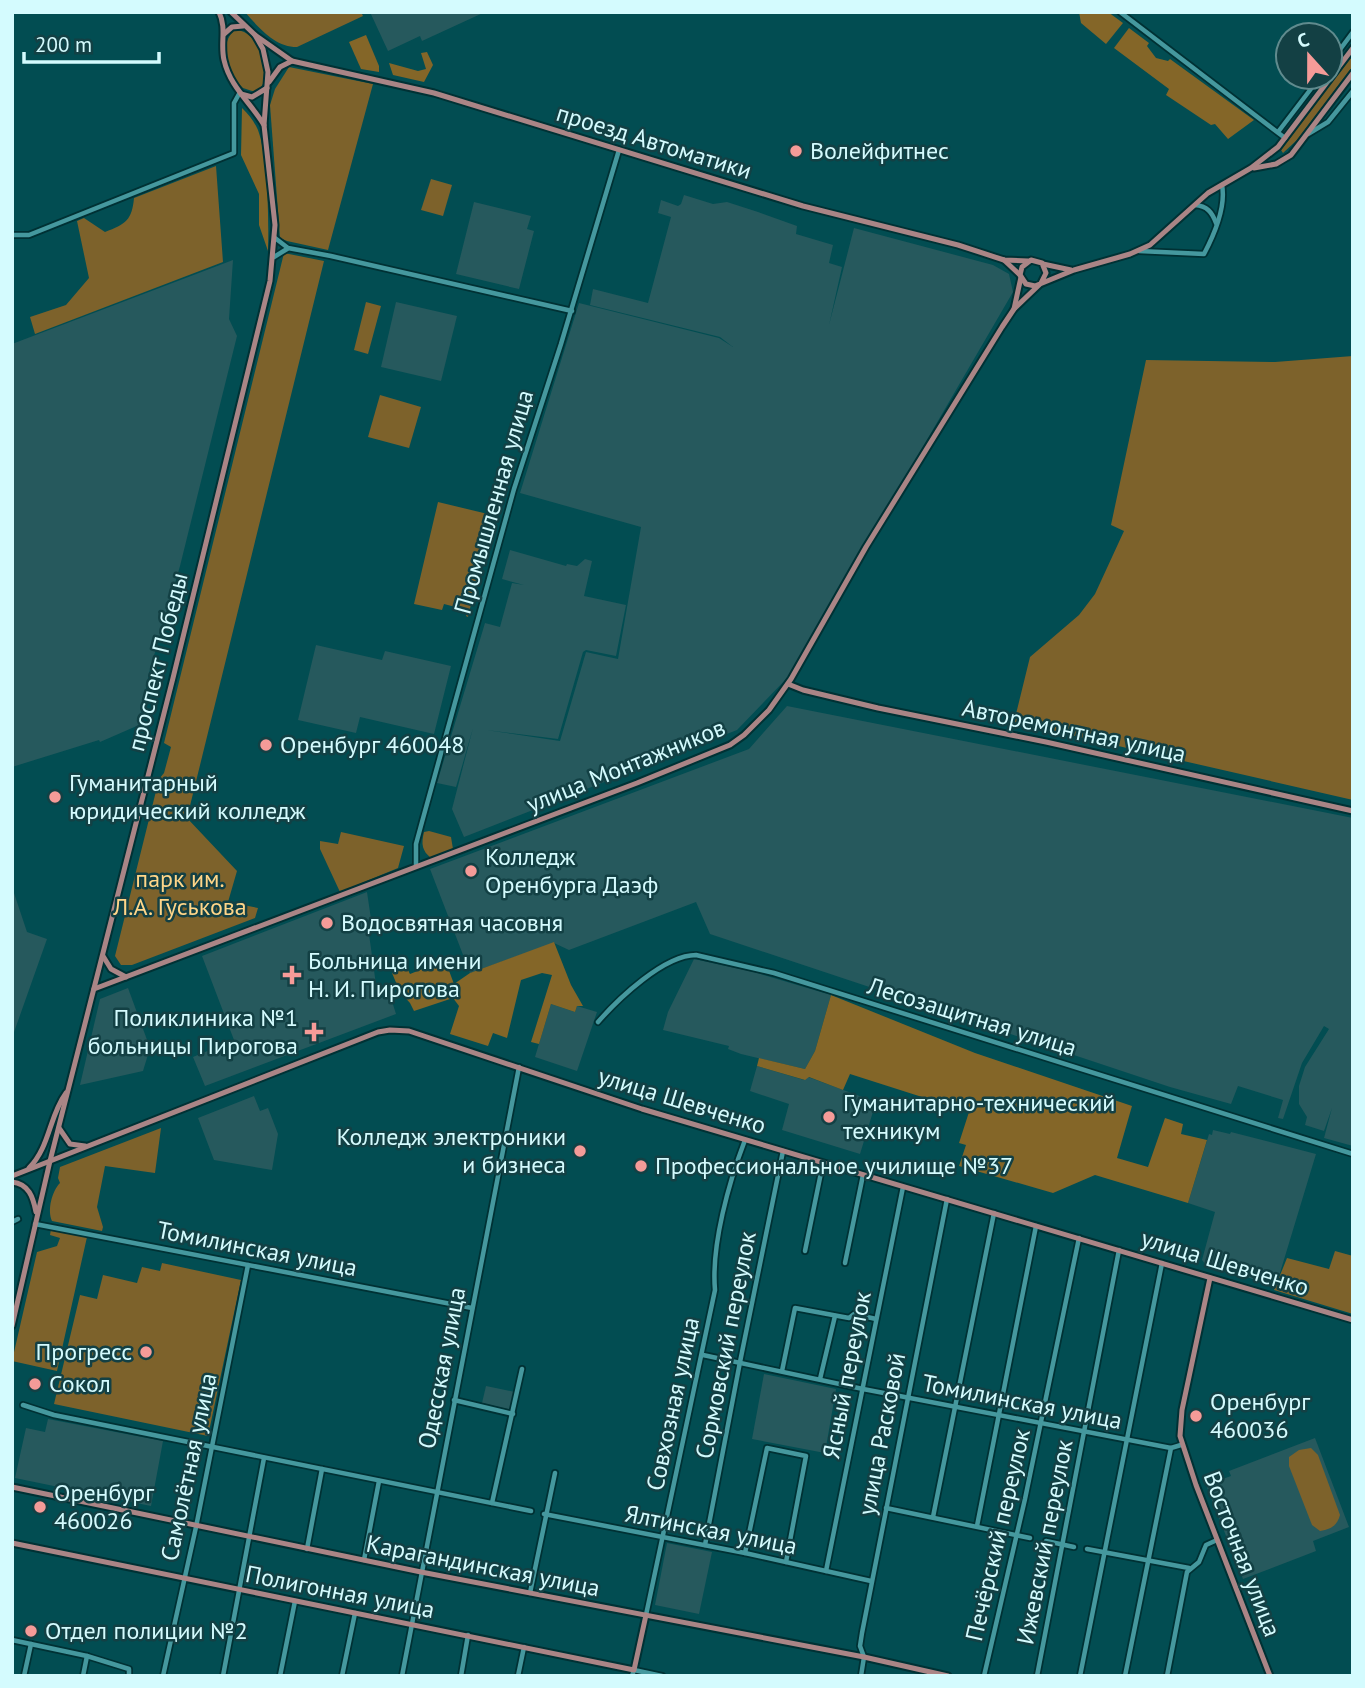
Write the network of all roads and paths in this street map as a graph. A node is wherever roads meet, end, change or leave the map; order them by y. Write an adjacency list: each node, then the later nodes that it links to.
1 (219, 12): 5 (main road)
2 (231, 12): 4 (main road)
3 (1120, 12): 17 (street)
4 (246, 27): 5 (main road); 6 (main road)
5 (224, 34): 13 (main road)
6 (255, 35): 8 (main road); 10 (main road, проспект Победы)
7 (1353, 48): 15 (main road, улица Монтажников)
8 (292, 61): 10 (main road); 21 (main road, проезд Автоматики)
9 (1353, 73): 18 (main road)
10 (267, 86): 13 (main road); 16 (main road, проспект Победы)
11 (1310, 91): 14 (street)
12 (1353, 91): 18 (street)
13 (239, 93): 16 (main road); 27 (street)
14 (1296, 109): 15 (street); 17 (street)
15 (1299, 120): 19 (main road, улица Монтажников)
16 (264, 125): 28 (main road, проспект Победы)
17 (1278, 132): 19 (street)
18 (1308, 134): 22 (main road)
19 (1285, 138): 20 (main road, улица Монтажников)
20 (1278, 147): 22 (main road); 23 (main road, улица Монтажников)
21 (619, 150): 32 (main road, проезд Автоматики); 39 (street, Промышленная улица)
22 (1289, 157): 23 (main road, улица Монтажников)
23 (1251, 168): 24 (main road, улица Монтажников)
24 (1222, 184): 25 (main road, улица Монтажников); 26 (street)
25 (1193, 205): 26 (street); 30 (main road, улица Монтажников)
26 (1216, 224): 30 (street)
27 (12, 235)
28 (275, 238): 29 (street); 31 (main road, проспект Победы)
29 (288, 248): 31 (street); 39 (street)
30 (1139, 251): 35 (main road, улица Монтажников)
31 (274, 257): 43 (main road, проспект Победы)
32 (1004, 260): 33 (main road, проезд Автоматики); 36 (main road, проезд Автоматики)
33 (1028, 261): 34 (main road); 36 (main road)
34 (1042, 263): 35 (main road, улица Монтажников); 37 (main road)
35 (1074, 270): 37 (main road, улица Монтажников)
36 (1021, 276): 37 (main road); 38 (main road, улица Монтажников)
37 (1040, 284): 38 (main road, улица Монтажников)
38 (1014, 309): 40 (main road, улица Монтажников)
39 (572, 311): 42 (street, Промышленная улица)
40 (788, 684): 41 (main road, Авторемонтная улица); 42 (main road, улица Монтажников)
41 (1353, 811)
42 (416, 866): 44 (main road, улица Монтажников)
43 (103, 955): 44 (main road); 45 (main road, проспект Победы)
44 (125, 977): 45 (main road, улица Монтажников)
45 (94, 989): 48 (main road, проспект Победы)
46 (598, 1022): 53 (street, Лесозащитная улица)
47 (519, 1067): 50 (main road, улица Шевченко); 51 (main road, улица Шевченко); 75 (street, Одесская улица)
48 (68, 1091): 49 (main road, проспект Победы); 56 (main road)
49 (59, 1127): 51 (main road); 54 (main road, проспект Победы)
50 (745, 1140): 52 (main road, улица Шевченко); 80 (street, Совхозная улица)
51 (88, 1146): 54 (main road, улица Шевченко)
52 (783, 1151): 55 (main road, улица Шевченко); 81 (street, Сормовский переулок)
53 (1353, 1154)
54 (50, 1161): 56 (main road, улица Шевченко); 63 (main road, проспект Победы)
55 (823, 1163): 57 (main road, улица Шевченко); 70 (street)
56 (27, 1170): 58 (main road, улица Шевченко)
57 (863, 1175): 60 (main road, улица Шевченко); 71 (street)
58 (12, 1176)
59 (12, 1182): 63 (main road)
60 (903, 1187): 61 (main road, улица Шевченко); 77 (street, Ясный переулок)
61 (947, 1199): 62 (main road, улица Шевченко); 86 (street, улица Расковой)
62 (994, 1213): 67 (main road, улица Шевченко); 89 (street)
63 (37, 1215): 66 (main road, проспект Победы)
64 (19, 1219): 65 (street)
65 (12, 1222)
66 (35, 1224): 73 (street, Томилинская улица); 79 (main road, проспект Победы)
67 (1037, 1226): 68 (main road, улица Шевченко); 91 (street)
68 (1079, 1238): 69 (main road, улица Шевченко); 92 (street, Печёрский переулок)
69 (1119, 1250): 72 (main road, улица Шевченко); 93 (street, Ижевский переулок)
70 (805, 1251)
71 (845, 1263)
72 (1162, 1263): 74 (main road, улица Шевченко); 94 (street)
73 (248, 1265): 75 (street, Томилинская улица); 96 (street, Самолётная улица)
74 (1210, 1278): 78 (main road, улица Шевченко); 95 (main road)
75 (472, 1308): 87 (street, Одесская улица)
76 (835, 1316): 77 (street); 83 (street); 84 (street)
77 (876, 1319): 85 (street, Ясный переулок)
78 (1353, 1320)
79 (12, 1326)
80 (703, 1355): 81 (street, Томилинская улица); 113 (street, Совхозная улица)
81 (740, 1362): 83 (street, Томилинская улица); 118 (street, Сормовский переулок)
82 (522, 1370): 90 (street)
83 (782, 1371): 84 (street, Томилинская улица)
84 (820, 1379): 85 (street, Томилинская улица)
85 (863, 1389): 86 (street, Томилинская улица); 129 (street, Ясный переулок)
86 (907, 1397): 89 (street, Томилинская улица); 105 (street, улица Расковой)
87 (454, 1400): 90 (street); 103 (street, Одесская улица)
88 (23, 1405): 96 (street)
89 (955, 1407): 91 (street, Томилинская улица); 108 (street)
90 (513, 1414): 104 (street)
91 (997, 1415): 92 (street, Томилинская улица); 109 (street)
92 (1041, 1423): 93 (street, Томилинская улица); 111 (street, Печёрский переулок)
93 (1084, 1431): 94 (street, Томилинская улица); 119 (street, Ижевский переулок)
94 (1128, 1440): 97 (street, Томилинская улица); 123 (street)
95 (1181, 1445): 97 (street); 116 (main road, Восточная улица)
96 (212, 1447): 98 (street); 110 (street, Самолётная улица)
97 (1171, 1448): 126 (street)
98 (264, 1458): 99 (street); 112 (street)
99 (322, 1469): 101 (street); 121 (street)
100 (555, 1473): 107 (street)
101 (379, 1481): 103 (street); 125 (street)
102 (12, 1487): 110 (main road, Карагандинская улица)
103 (435, 1492): 104 (street); 130 (street, Одесская улица)
104 (492, 1503): 106 (street)
105 (886, 1508): 108 (street); 132 (street, улица Расковой)
106 (531, 1511)
107 (545, 1514): 113 (street, Ялтинская улица); 134 (street)
108 (933, 1517): 109 (street)
109 (976, 1526): 111 (street)
110 (196, 1527): 112 (main road, Карагандинская улица); 131 (street, Самолётная улица)
111 (1017, 1535): 114 (street); 159 (street, Печёрский переулок)
112 (249, 1537): 121 (main road, Карагандинская улица); 133 (street)
113 (662, 1538): 118 (street, Ялтинская улица); 137 (street, Совхозная улица)
114 (1030, 1538)
115 (1046, 1541): 119 (street)
116 (1217, 1541): 128 (street); 164 (main road, Восточная улица)
117 (12, 1543): 131 (main road, Полигонная улица)
118 (705, 1545): 124 (street, Ялтинская улица)
119 (1061, 1545): 120 (street); 160 (street, Ижевский переулок)
120 (1074, 1547)
121 (307, 1549): 125 (main road, Карагандинская улица)
122 (1087, 1549): 123 (street)
123 (1105, 1552): 126 (street); 161 (street)
124 (745, 1553): 127 (street, Ялтинская улица); 127 (street)
125 (364, 1560): 130 (main road, Карагандинская улица)
126 (1147, 1561): 128 (street); 162 (street)
127 (786, 1562): 129 (street, Ялтинская улица)
128 (1189, 1568): 163 (street)
129 (826, 1571): 132 (street, Ялтинская улица)
130 (422, 1572): 134 (main road, Карагандинская улица); 138 (street, Одесская улица)
131 (184, 1579): 133 (main road, Полигонная улица); 149 (street, Самолётная улица)
132 (872, 1581): 144 (street, улица Расковой)
133 (239, 1590): 135 (main road, Полигонная улица); 150 (street)
134 (530, 1593): 137 (main road, Карагандинская улица)
135 (295, 1601): 136 (main road, Полигонная улица); 151 (street)
136 (355, 1613): 138 (main road, Полигонная улица); 152 (street)
137 (646, 1615): 144 (main road, Карагандинская улица); 145 (main road, Совхозная улица)
138 (411, 1624): 139 (main road, Полигонная улица); 153 (street, Одесская улица)
139 (468, 1635): 142 (main road, Полигонная улица); 154 (street)
140 (12, 1640): 141 (street)
141 (31, 1644): 143 (street); 146 (street)
142 (524, 1647): 145 (main road, Полигонная улица); 155 (street)
143 (87, 1656): 147 (street); 148 (street)
144 (864, 1657): 157 (street, улица Расковой); 158 (main road, Карагандинская улица)
145 (633, 1673): 156 (street, Полигонная улица)
146 (24, 1676)
147 (83, 1676)
148 (129, 1676)
149 (163, 1676)
150 (223, 1676)
151 (280, 1676)
152 (342, 1676)
153 (402, 1676)
154 (461, 1676)
155 (518, 1676)
156 (662, 1676)
157 (861, 1676)
158 (948, 1676)
159 (984, 1676)
160 (1037, 1676)
161 (1080, 1676)
162 (1125, 1676)
163 (1167, 1676)
164 (1270, 1676)

